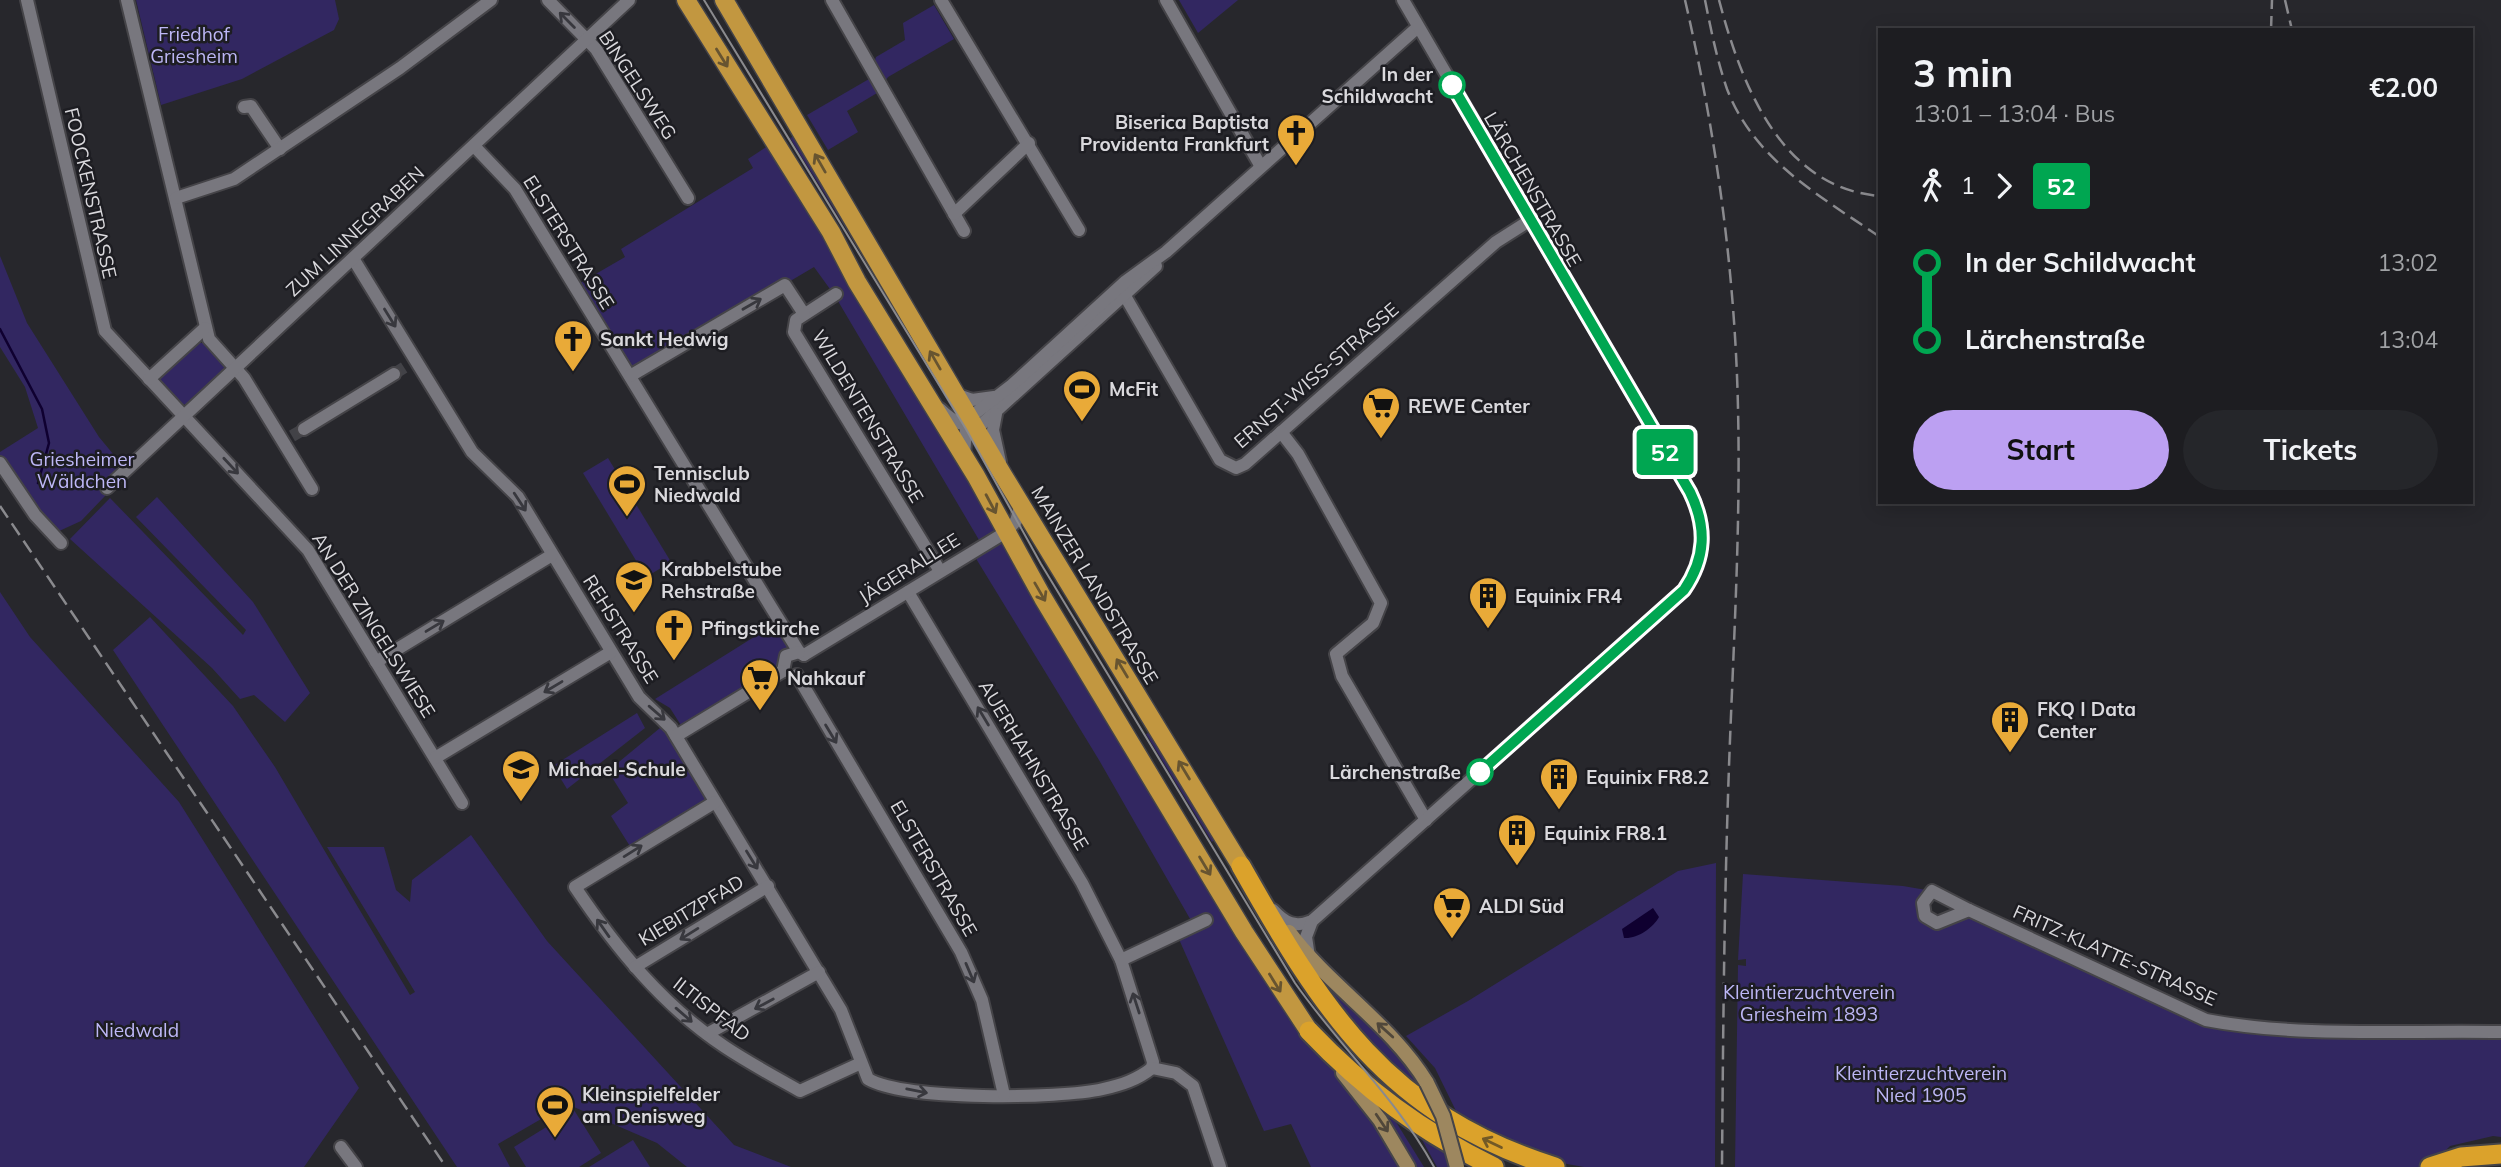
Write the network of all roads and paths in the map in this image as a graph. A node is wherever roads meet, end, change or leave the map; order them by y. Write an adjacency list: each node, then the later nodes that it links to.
1 (27, 0): 37 (street, FOOCKENSTRASSE)
2 (127, 0): 19 (street)
3 (491, 0): 17 (street)
4 (548, 0): 13 (street, BINGELSWEG, one-way to 4)
5 (629, 0): 13 (street, ZUM LINNEGRABEN)
6 (686, 0): 38 (main road, one-way to 38)
7 (724, 0): 39 (main road, MAINZER LANDSTRASSE, one-way to 7)
8 (832, 0): 21 (street)
9 (941, 0): 15 (street)
10 (1166, 0): 18 (street)
11 (1402, 0): 12 (street, LÄRCHENSTRASSE)
12 (1418, 27): 18 (street); 22 (street, LÄRCHENSTRASSE)
13 (587, 39): 16 (street, ZUM LINNEGRABEN); 20 (street, BINGELSWEG)
14 (244, 107): 17 (street)
15 (1030, 144): 21 (street); 23 (street)
16 (474, 146): 26 (street, ZUM LINNEGRABEN); 36 (street, ELSTERSTRASSE)
17 (280, 149): 19 (street)
18 (1260, 165): 25 (street)
19 (176, 198): 33 (street)
20 (688, 198)
21 (954, 214): 24 (street)
22 (1529, 221): 45 (street, ERNST-WISS-STRASSE); 66 (street, LÄRCHENSTRASSE)
23 (1079, 230)
24 (964, 231)
25 (1166, 252): 28 (street); 29 (street)
26 (354, 260): 34 (street, REHSTRASSE, one-way to 34); 35 (street, ZUM LINNEGRABEN)
27 (836, 294): 32 (street, WILDENTENSTRASSE)
28 (1109, 296): 29 (street); 40 (street)
29 (1125, 296): 30 (street, ERNST-WISS-STRASSE); 31 (street)
30 (1132, 309): 31 (street); 45 (street, ERNST-WISS-STRASSE)
31 (1107, 313): 41 (street)
32 (804, 314): 36 (street, one-way to 32); 55 (street, WILDENTENSTRASSE)
33 (205, 328): 35 (street); 37 (street)
34 (405, 367): 44 (street); 54 (street, REHSTRASSE, one-way to 54)
35 (236, 369): 42 (street, ZUM LINNEGRABEN); 50 (street)
36 (630, 376): 58 (street, ELSTERSTRASSE)
37 (149, 379): 42 (street, FOOCKENSTRASSE)
38 (924, 394): 43 (street); 46 (main road)
39 (955, 394): 40 (street); 43 (main road, MAINZER LANDSTRASSE)
40 (997, 397): 43 (street)
41 (996, 414): 43 (street); 48 (street)
42 (184, 416): 49 (street, ZUM LINNEGRABEN); 59 (street, AN DER ZINGELSWIESE, one-way to 59)
43 (970, 423): 46 (street); 48 (main road, MAINZER LANDSTRASSE)
44 (304, 429)
45 (1281, 432): 66 (street)
46 (965, 457): 52 (main road, one-way to 52)
47 (0, 464): 53 (street)
48 (1003, 475): 51 (main road, MAINZER LANDSTRASSE)
49 (107, 488)
50 (312, 489)
51 (1021, 504): 52 (street); 67 (main road, MAINZER LANDSTRASSE, one-way to 51)
52 (1006, 532): 55 (street, JÄGERALLEE); 77 (main road, one-way to 77)
53 (61, 543)
54 (552, 555): 57 (street, REHSTRASSE); 59 (street, one-way to 54)
55 (940, 571): 56 (street, JÄGERALLEE)
56 (908, 592): 58 (street, JÄGERALLEE); 74 (street, AUERHAHNSTRASSE, one-way to 56)
57 (611, 652): 62 (street, REHSTRASSE, one-way to 62); 63 (street, one-way to 63)
58 (802, 654): 60 (street, JÄGERALLEE); 61 (street)
59 (376, 662): 63 (street, AN DER ZINGELSWIESE)
60 (783, 671): 61 (street); 62 (street, JÄGERALLEE)
61 (797, 675): 82 (street, ELSTERSTRASSE, one-way to 82)
62 (676, 736): 64 (street, REHSTRASSE)
63 (435, 758): 65 (street, AN DER ZINGELSWIESE)
64 (715, 802): 68 (street, REHSTRASSE, one-way to 68); 75 (street, ILTISPFAD, one-way to 64)
65 (463, 803)
66 (1426, 820): 72 (street, LÄRCHENSTRASSE)
67 (1241, 866): 69 (main road, MAINZER LANDSTRASSE); 90 (highway, one-way to 67)
68 (768, 886): 75 (street, KIEBITZPFAD, one-way to 75); 76 (street, REHSTRASSE)
69 (1270, 908): 72 (street); 73 (main road, MAINZER LANDSTRASSE)
70 (1969, 910): 78 (street, FRITZ-KLATTE-STRASSE)
71 (1206, 920): 74 (street)
72 (1312, 921): 73 (street)
73 (1309, 957): 88 (main road, MAINZER LANDSTRASSE, one-way to 73, bridge)
74 (1121, 960): 81 (street, AUERHAHNSTRASSE, one-way to 74)
75 (635, 967): 79 (street, ILTISPFAD, one-way to 79)
76 (819, 972): 79 (street, one-way to 79); 80 (street, REHSTRASSE)
77 (1309, 1031): 87 (main road, one-way to 87); 89 (highway)
78 (2501, 1032)
79 (707, 1034): 80 (street, ILTISPFAD)
80 (860, 1063): 82 (street, one-way to 82)
81 (1152, 1068): 82 (street); 86 (street)
82 (1004, 1096)
83 (341, 1147): 85 (street)
84 (2501, 1154): 91 (highway)
85 (356, 1167)
86 (1220, 1167)
87 (1408, 1167)
88 (1457, 1167)
89 (1494, 1167)
90 (1555, 1167)
91 (2430, 1167)

